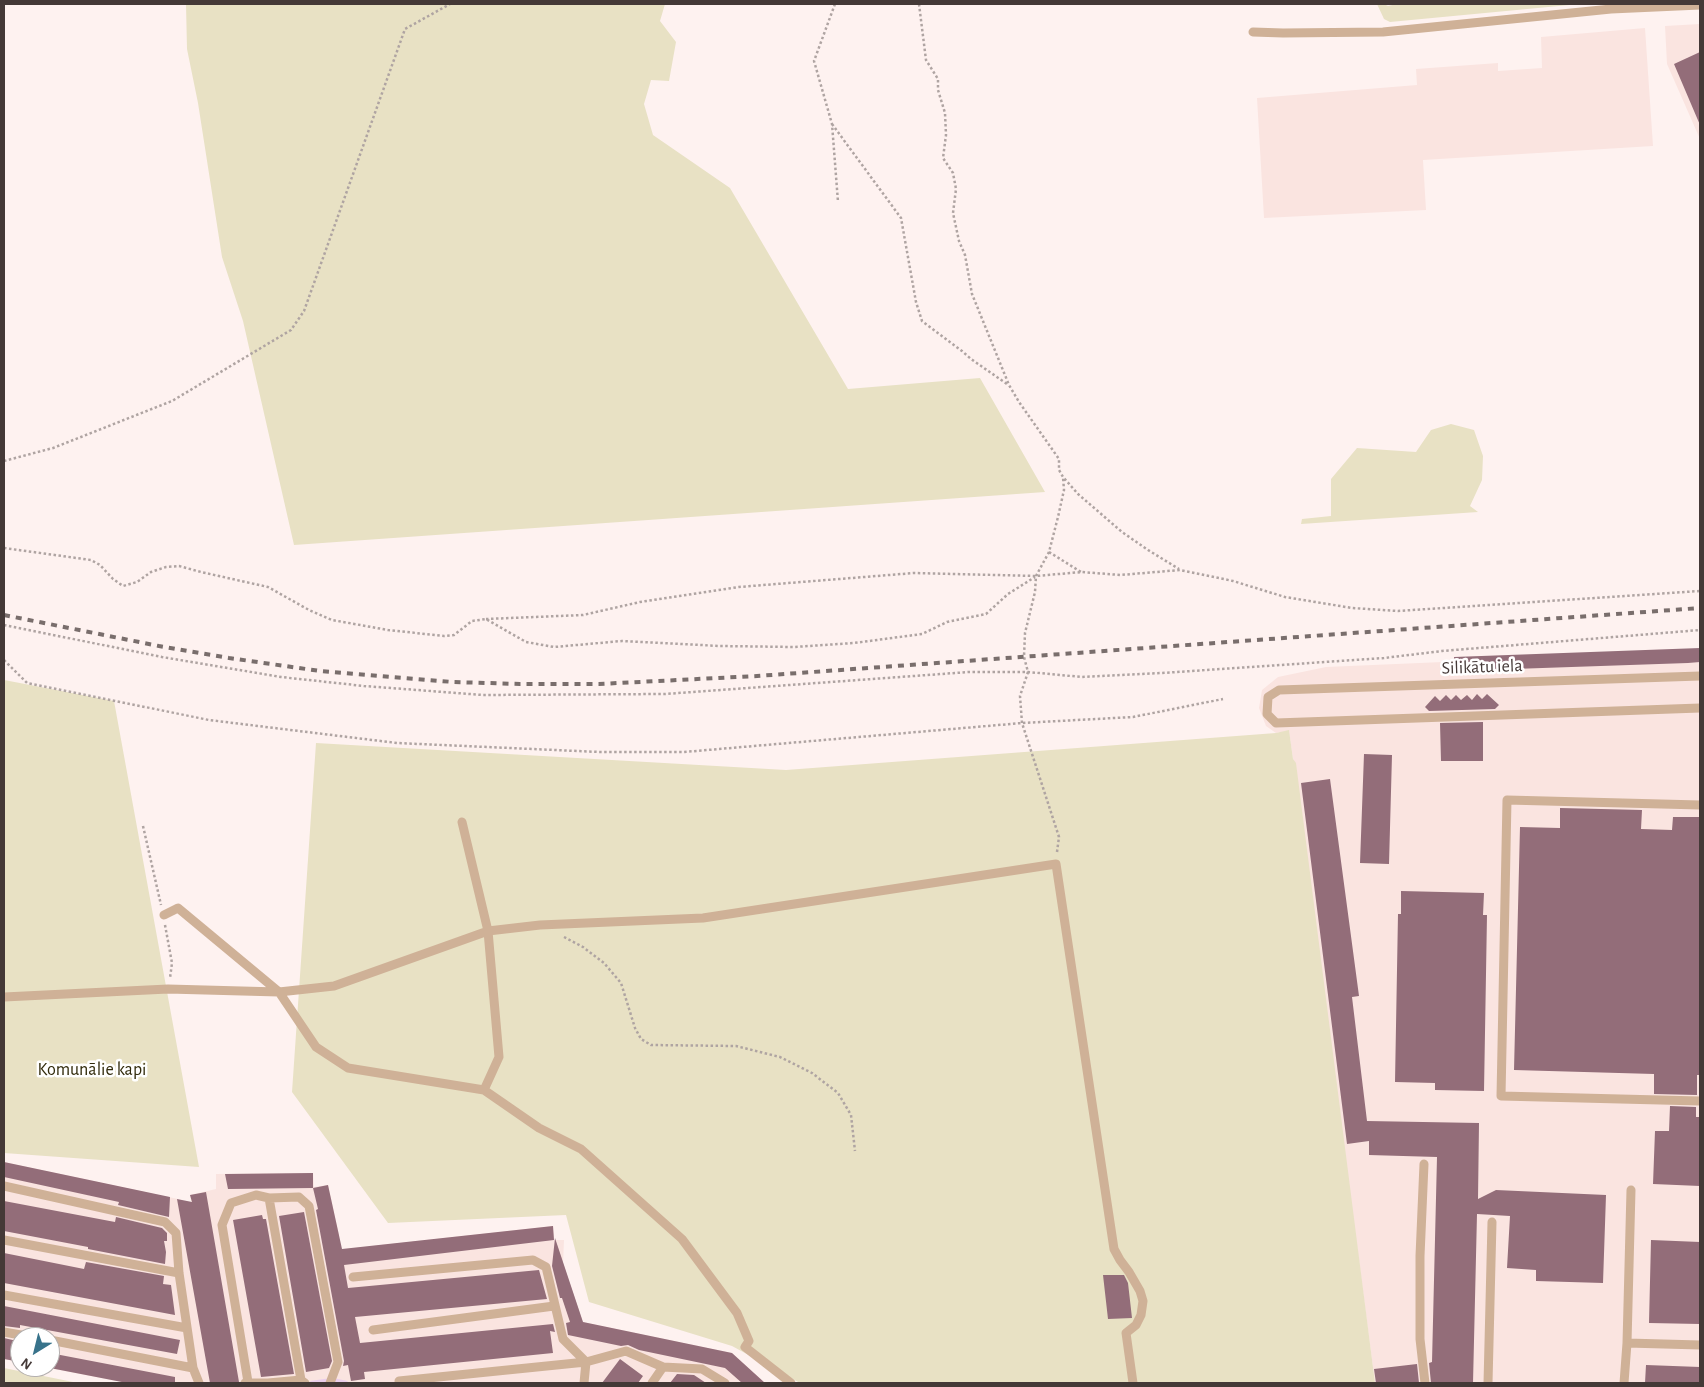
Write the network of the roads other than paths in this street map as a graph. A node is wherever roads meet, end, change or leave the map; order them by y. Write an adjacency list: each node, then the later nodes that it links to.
1 (1700, 5): 2 (lane)
2 (1253, 32)
3 (1700, 676): 4 (lane, Silikātu iela)
4 (1700, 708)
5 (1700, 804): 12 (lane)
6 (462, 822): 8 (lane)
7 (164, 915): 9 (lane)
8 (488, 931): 9 (lane); 11 (lane); 41 (lane)
9 (279, 992): 10 (lane); 11 (lane)
10 (4, 997)
11 (484, 1090): 40 (lane)
12 (1700, 1101)
13 (1424, 1164): 42 (lane)
14 (4, 1186): 19 (lane)
15 (1631, 1190): 26 (lane)
16 (270, 1198): 31 (lane); 34 (lane); 36 (lane)
17 (1492, 1222): 43 (lane)
18 (4, 1240): 19 (lane)
19 (179, 1273): 23 (lane)
20 (353, 1277): 22 (lane)
21 (4, 1295): 23 (lane)
22 (554, 1306): 24 (lane); 28 (lane)
23 (187, 1328): 30 (lane)
24 (373, 1330)
25 (60, 1342): 30 (lane)
26 (1627, 1343): 27 (lane); 44 (lane)
27 (1700, 1345)
28 (586, 1362): 29 (lane); 32 (lane); 37 (lane)
29 (663, 1367): 38 (lane); 39 (lane)
30 (193, 1368): 33 (lane)
31 (303, 1381): 35 (lane)
32 (399, 1381)
33 (199, 1383)
34 (246, 1383): 35 (lane)
35 (268, 1383)
36 (330, 1383)
37 (584, 1383)
38 (652, 1383)
39 (723, 1383)
40 (791, 1383)
41 (1133, 1383)
42 (1425, 1383)
43 (1488, 1383)
44 (1624, 1383)

